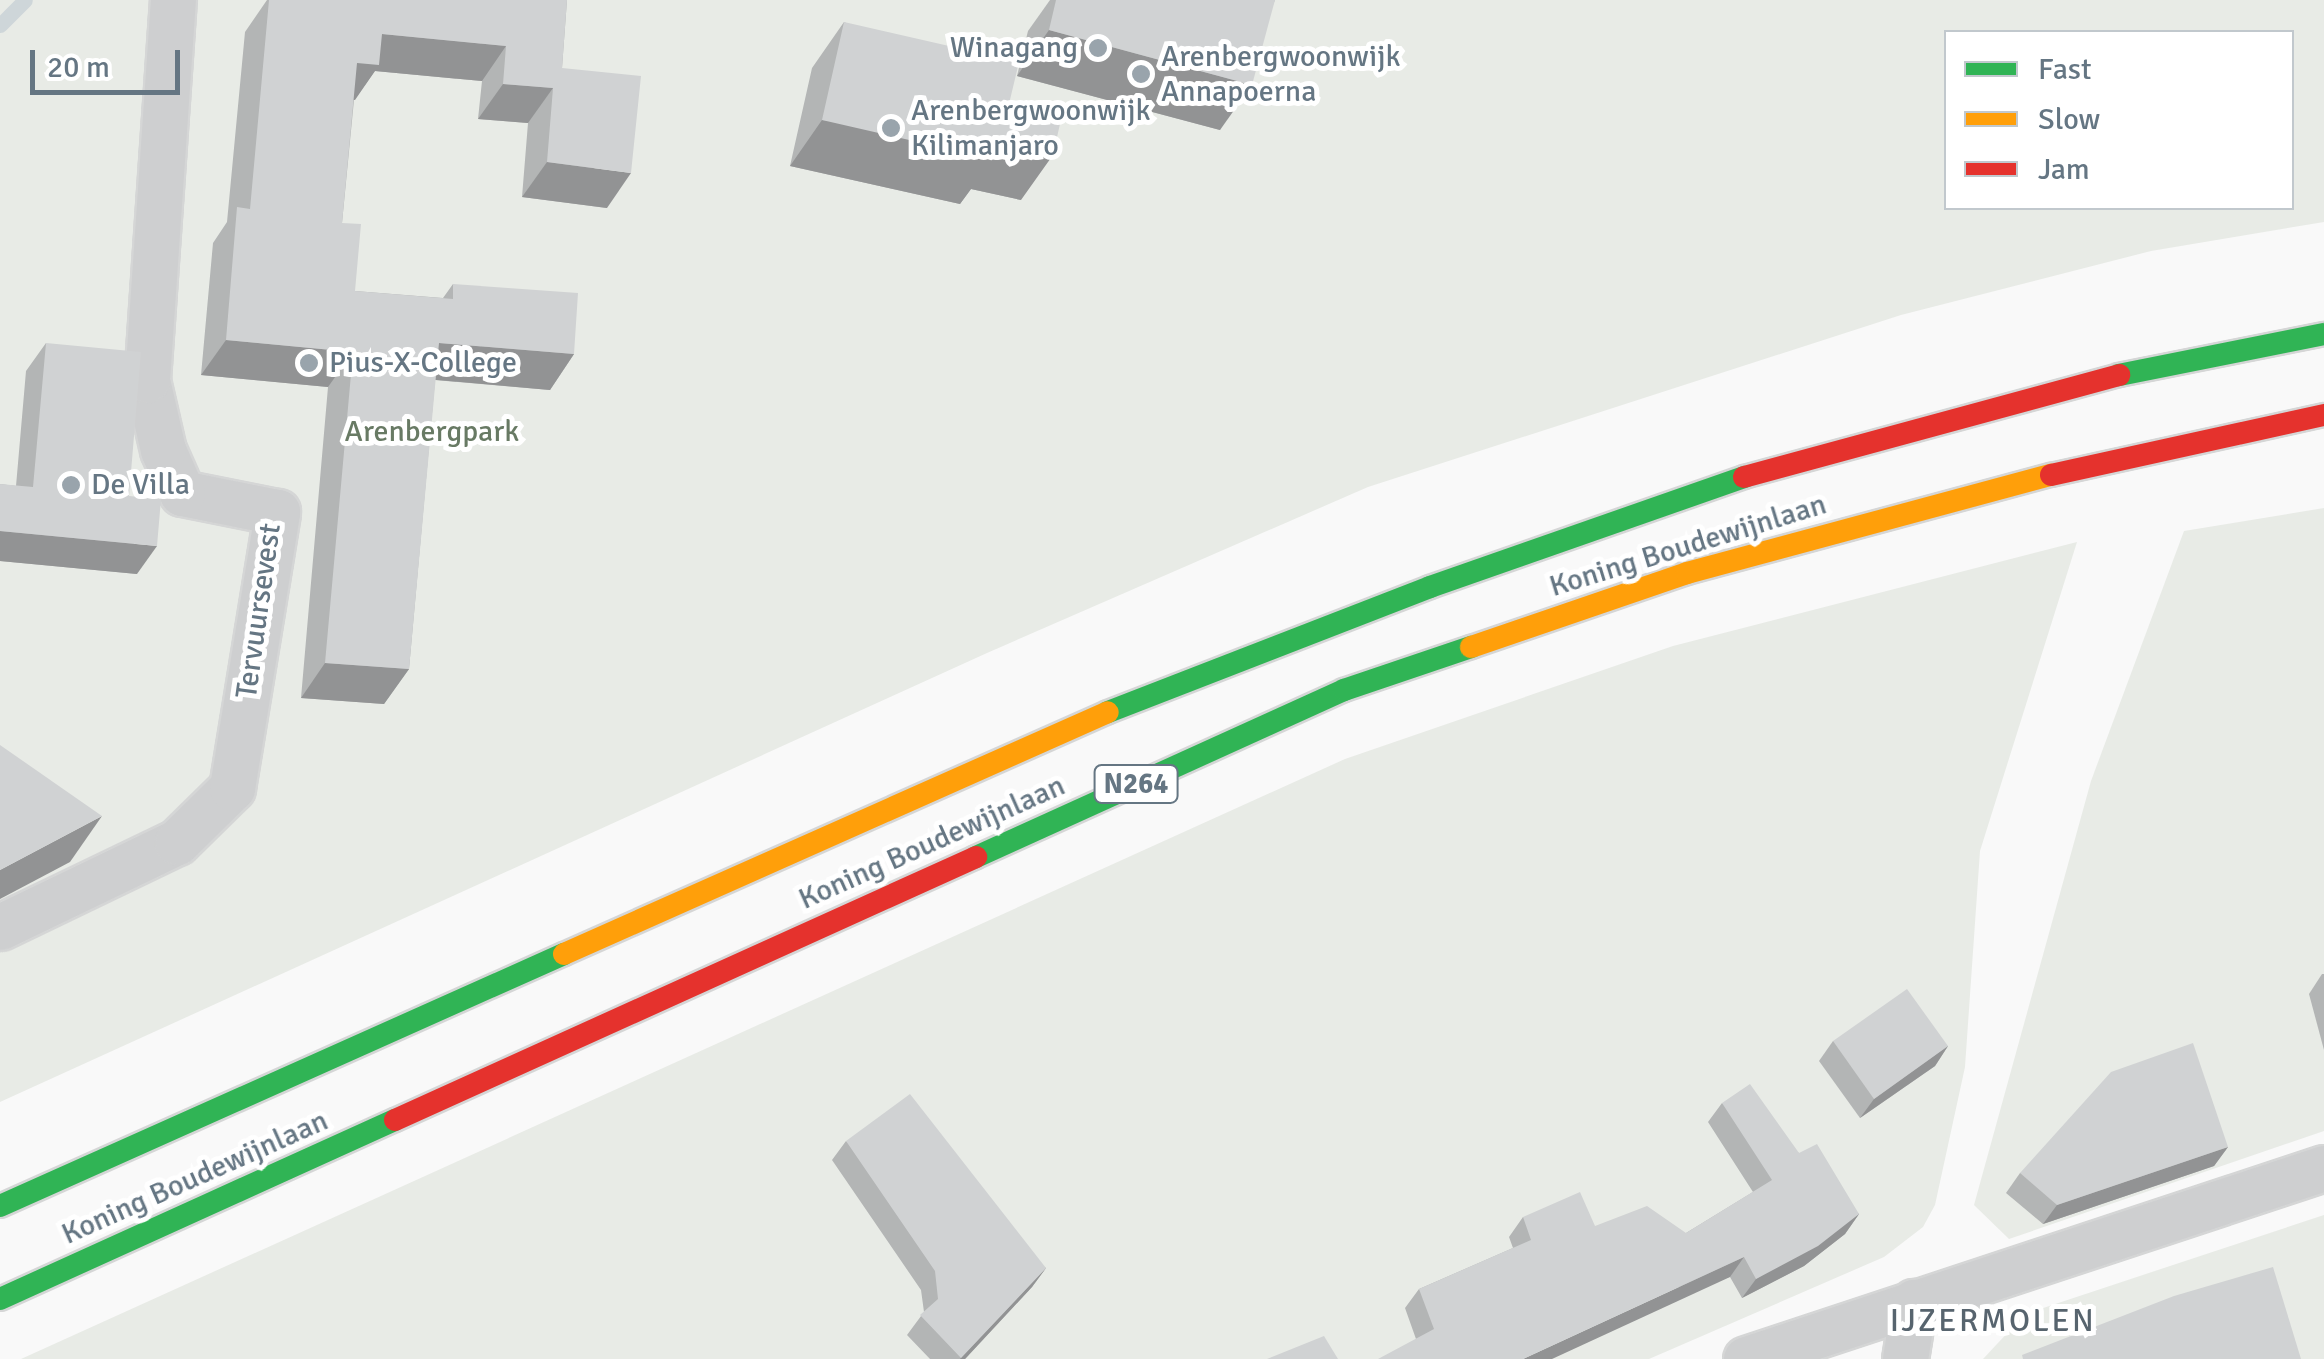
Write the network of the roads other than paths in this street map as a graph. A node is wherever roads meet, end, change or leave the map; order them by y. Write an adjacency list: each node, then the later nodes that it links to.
1 (173, 0): 4 (street, Tervuursevest)
2 (2324, 334): 6 (highway, Koning Boudewijnlaan / N264)
3 (2324, 415): 7 (highway, Koning Boudewijnlaan / N264)
4 (0, 927)
5 (2324, 1168): 8 (street)
6 (0, 1206)
7 (0, 1299)
8 (1914, 1302): 9 (street); 10 (street)
9 (1746, 1359)
10 (1905, 1359)

